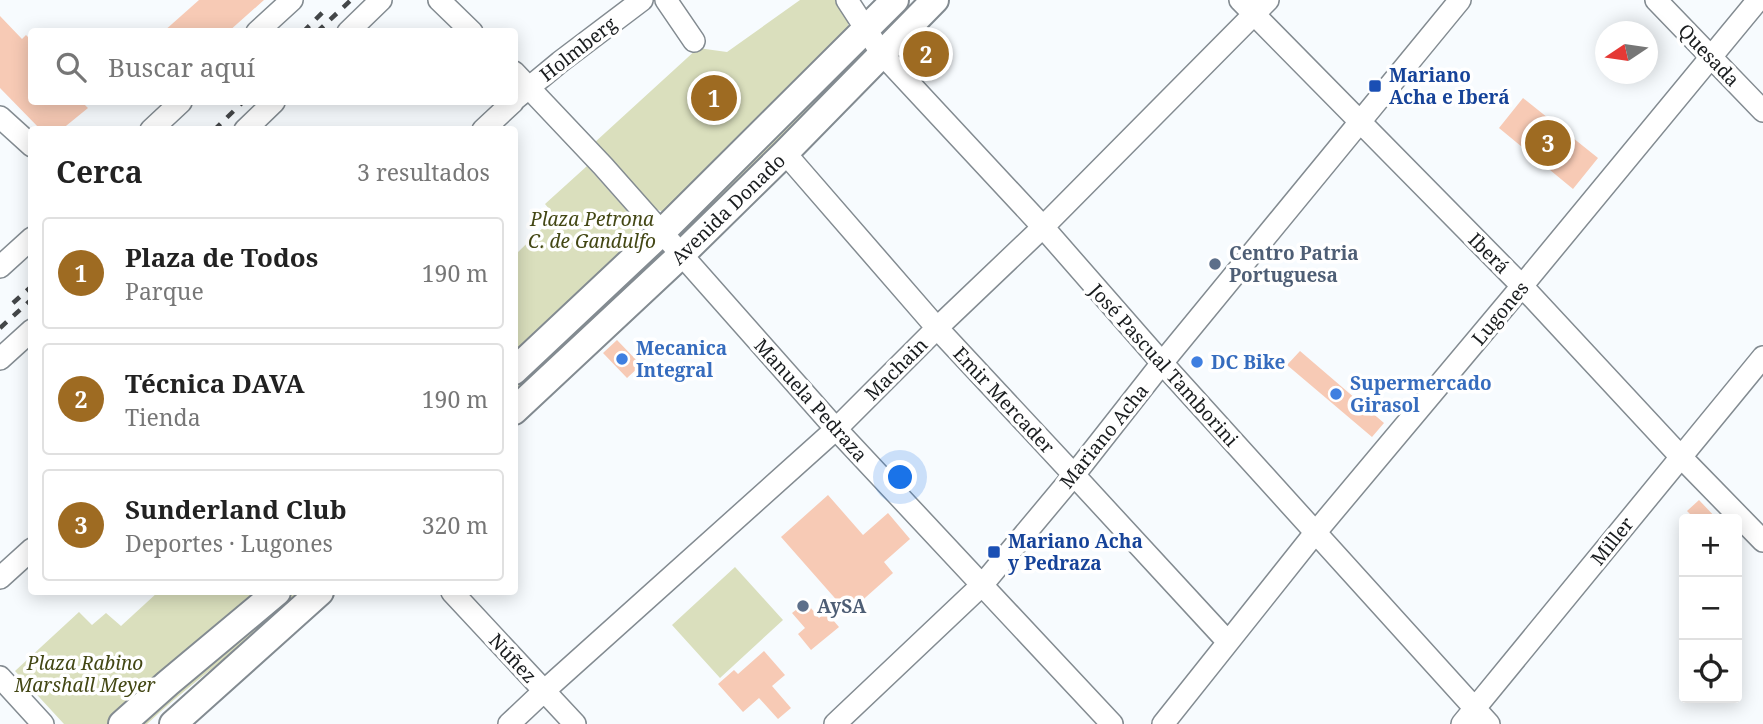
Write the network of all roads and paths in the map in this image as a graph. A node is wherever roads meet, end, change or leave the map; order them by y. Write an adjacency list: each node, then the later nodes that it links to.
1 (292, 0): 13 (street)
2 (381, 0): 14 (street)
3 (439, 0): 15 (street)
4 (642, 0): 20 (street, Holmberg)
5 (666, 0): 17 (street)
6 (847, 0): 16 (street, José Pascual Tamborini)
7 (895, 0): 16 (main road)
8 (935, 0): 18 (main road, Avenida Donado)
9 (1460, 0): 26 (street, Mariano Acha)
10 (1656, 0): 19 (street, Quesada)
11 (1758, 0): 19 (street, Lugones)
12 (1254, 5): 26 (street, Iberá); 32 (street, Machain)
13 (261, 28)
14 (352, 28)
15 (468, 28)
16 (866, 30): 18 (street, José Pascual Tamborini); 33 (main road)
17 (694, 41)
18 (882, 54): 31 (main road, Avenida Donado); 32 (street, José Pascual Tamborini)
19 (1710, 56): 24 (street, Quesada); 37 (street, Lugones)
20 (518, 90): 33 (street, Manuela Pedraza)
21 (178, 105): 27 (street)
22 (271, 105): 28 (street)
23 (505, 105): 29 (street, Holmberg)
24 (1763, 111)
25 (0, 117): 30 (street)
26 (1360, 122): 37 (street, Iberá); 42 (street, Mariano Acha)
27 (155, 126)
28 (248, 126)
29 (486, 126)
30 (28, 142)
31 (785, 153): 35 (main road, Avenida Donado); 38 (street, Emir Mercader)
32 (1043, 227): 38 (street, Machain); 42 (street, José Pascual Tamborini)
33 (662, 232): 35 (street, Manuela Pedraza); 43 (main road)
34 (28, 242): 36 (street)
35 (681, 255): 44 (main road, Avenida Donado); 45 (street, Manuela Pedraza)
36 (0, 267)
37 (1522, 286): 46 (street, Iberá); 48 (street, Lugones)
38 (937, 328): 45 (street, Machain); 47 (street, Emir Mercader)
39 (28, 334): 41 (street)
40 (1763, 357): 46 (street, Miller)
41 (0, 359)
42 (1162, 363): 47 (street, Mariano Acha); 48 (street, José Pascual Tamborini)
43 (518, 367)
44 (518, 407)
45 (836, 429): 52 (street, Manuela Pedraza); 58 (street, Machain)
46 (1681, 457): 49 (street, Iberá); 59 (street, Miller)
47 (1074, 475): 52 (street, Mariano Acha); 56 (street, Emir Mercader)
48 (1315, 533): 56 (street, Lugones); 59 (street, José Pascual Tamborini)
49 (1763, 541)
50 (28, 553): 51 (street)
51 (0, 578)
52 (983, 584): 65 (street, Mariano Acha); 66 (street, Manuela Pedraza)
53 (273, 595): 61 (main road)
54 (317, 595): 62 (main road)
55 (455, 595): 58 (street, Núñez)
56 (1227, 642): 67 (street, Lugones)
57 (0, 677): 60 (street)
58 (544, 691): 63 (street, Machain); 64 (street, Núñez)
59 (1475, 719)
60 (43, 724)
61 (122, 724)
62 (173, 724)
63 (509, 724)
64 (575, 724)
65 (835, 724)
66 (1112, 724)
67 (1163, 724)

